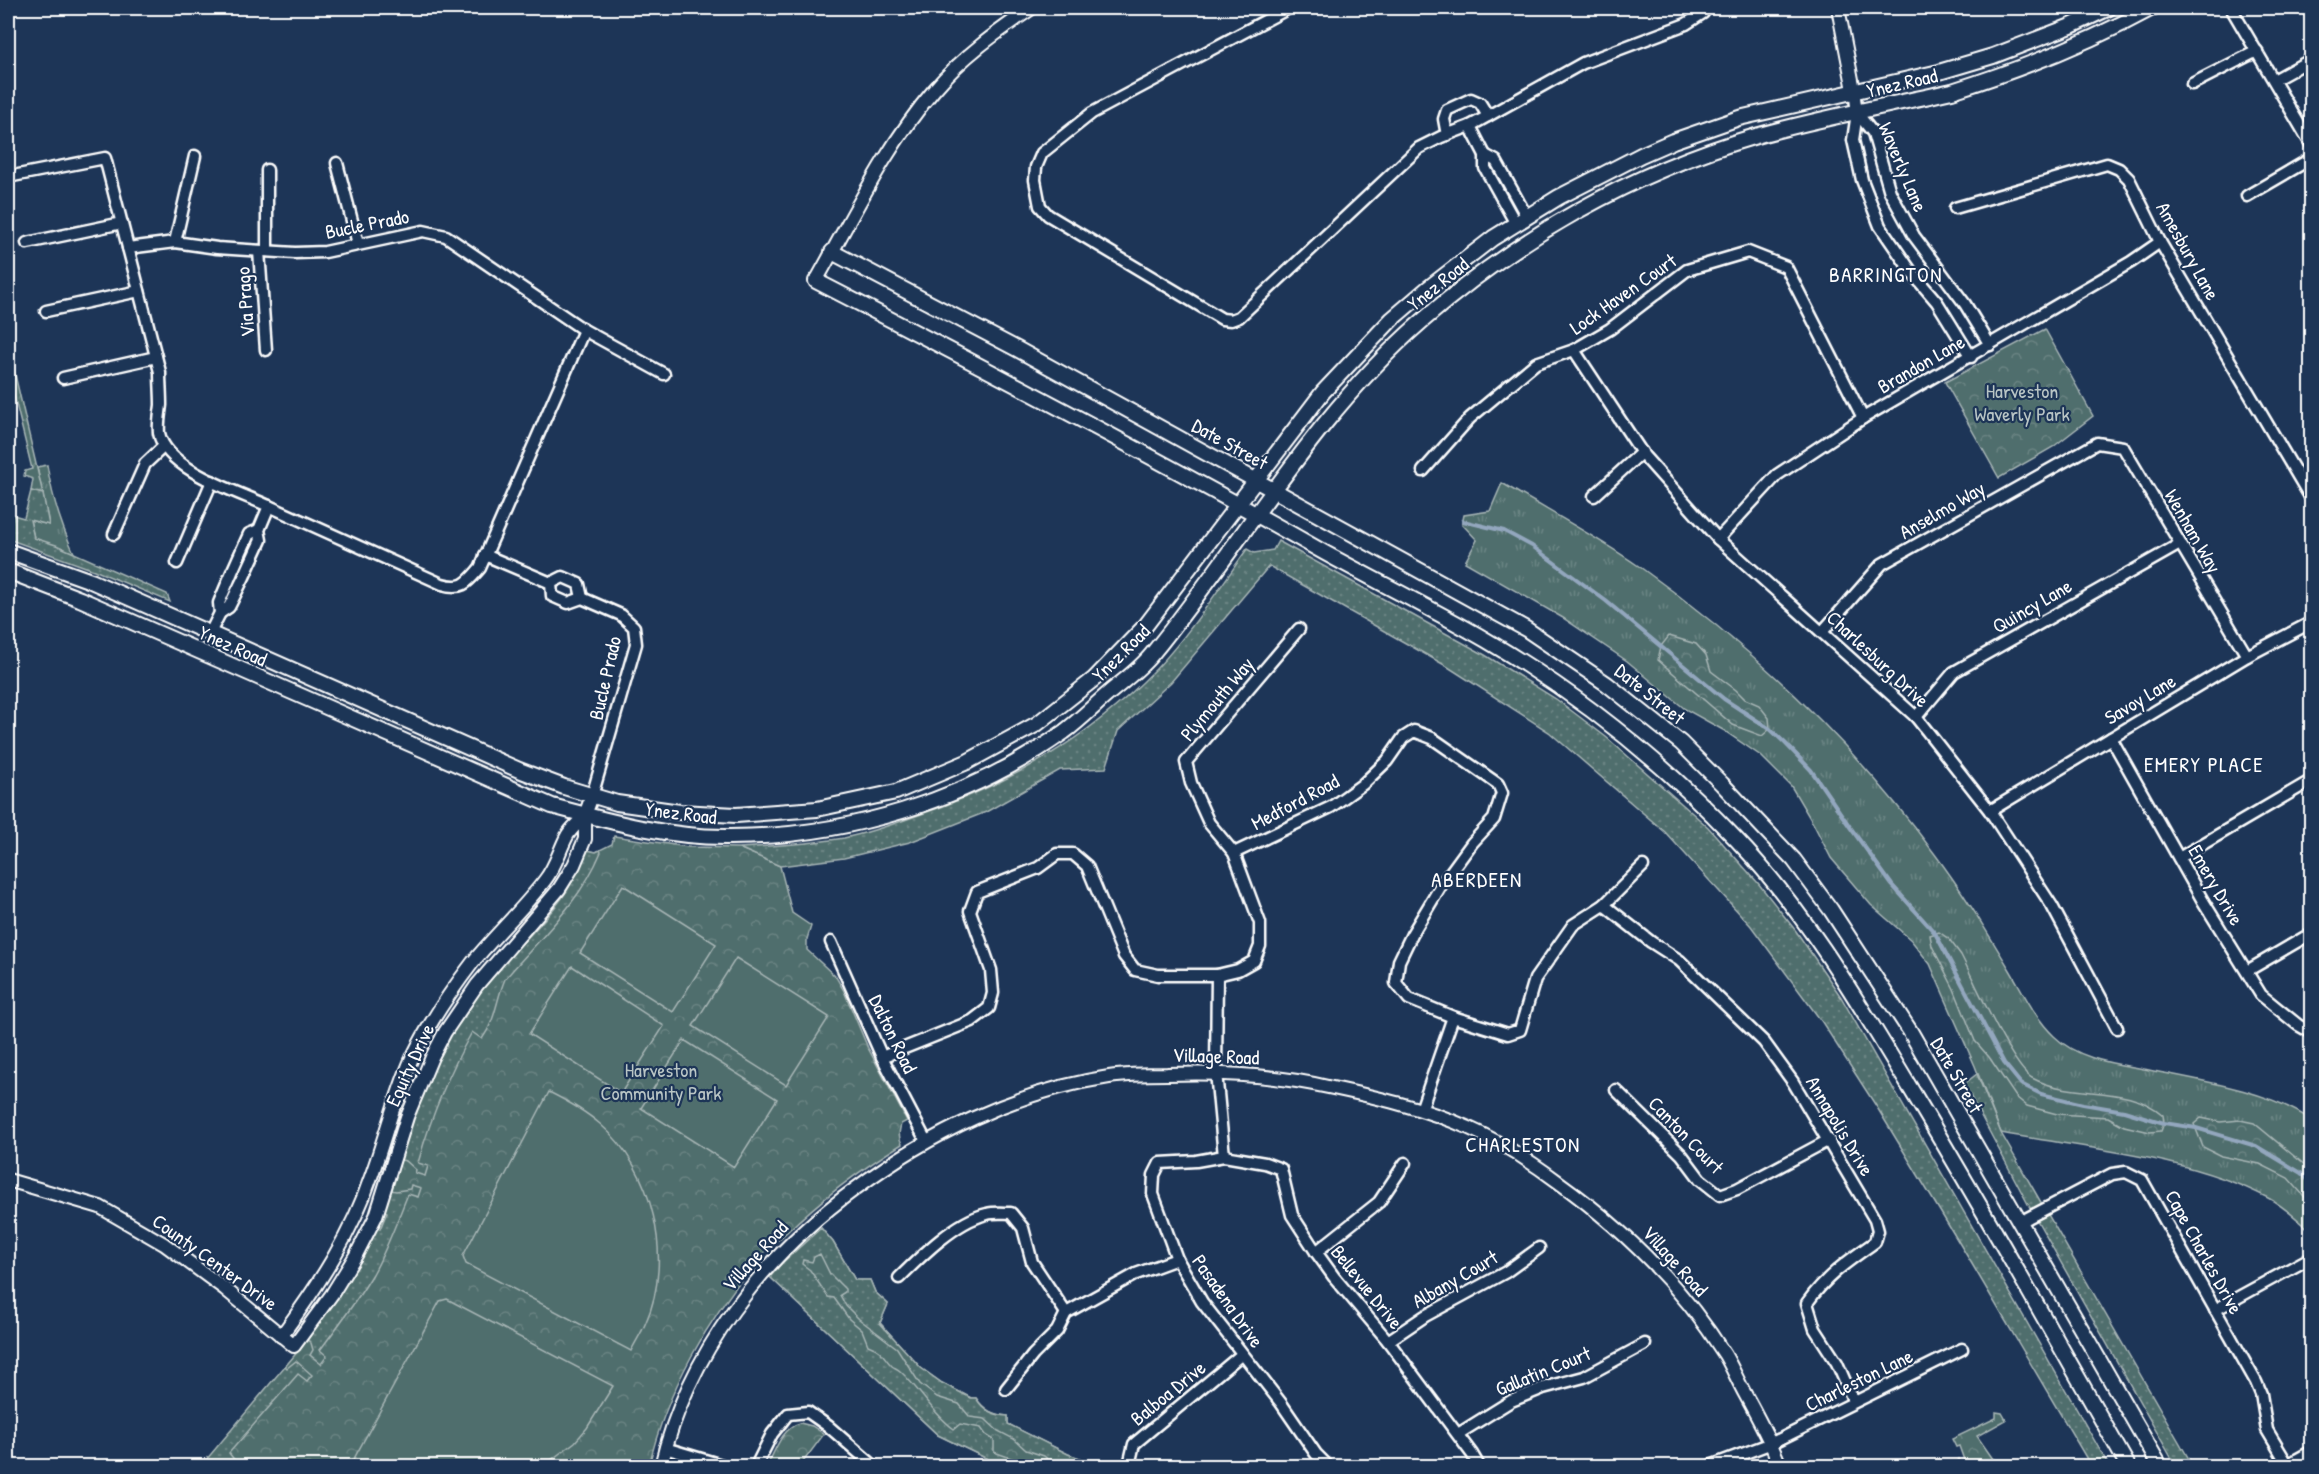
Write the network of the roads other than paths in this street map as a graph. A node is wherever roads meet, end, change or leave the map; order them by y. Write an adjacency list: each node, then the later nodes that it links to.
1 (1032, 8): 33 (street)
2 (1289, 8): 16 (street)
3 (1705, 8): 14 (street)
4 (1838, 8): 12 (street)
5 (2109, 8): 12 (main road, Ynez Road)
6 (2152, 8): 13 (main road, Ynez Road)
7 (2231, 8): 8 (street)
8 (2257, 51): 10 (street); 11 (street)
9 (2312, 59): 10 (street)
10 (2274, 80): 17 (street)
11 (2192, 84)
12 (1854, 90): 13 (street); 25 (main road, Ynez Road)
13 (1857, 113): 36 (main road, Ynez Road); 39 (street, Waverly Lane); 43 (street, Waverly Lane)
14 (1488, 116): 15 (street); 16 (street)
15 (1470, 126): 16 (street); 25 (street)
16 (1447, 135)
17 (2312, 146)
18 (195, 156): 27 (street)
19 (2312, 158): 23 (street)
20 (337, 162): 30 (street)
21 (267, 170): 32 (street, Via Prago)
22 (13, 176): 26 (street)
23 (2247, 196)
24 (1955, 208): 28 (street, Amesbury Lane)
25 (1521, 220): 36 (main road); 51 (main road, Ynez Road)
26 (122, 223): 29 (street); 31 (street)
27 (175, 242): 31 (street, Bucle Prado); 32 (street, Bucle Prado)
28 (2160, 242): 39 (street, Brandon Lane); 55 (street, Amesbury Lane)
29 (27, 243)
30 (358, 244): 32 (street, Bucle Prado); 38 (street, Bucle Prado)
31 (128, 248): 35 (street)
32 (263, 251): 40 (street, Via Prago)
33 (832, 252): 34 (street); 51 (main road, Date Street)
34 (816, 281): 56 (main road)
35 (139, 291): 37 (street); 42 (street)
36 (1450, 298): 53 (main road, Ynez Road)
37 (46, 311)
38 (584, 330): 44 (street, Bucle Prado); 66 (street)
39 (1990, 345): 43 (street, Brandon Lane)
40 (266, 350)
41 (1574, 350): 46 (street, Lock Haven Court); 49 (street, Charlesburg Drive); 50 (street, Lock Haven Court)
42 (156, 357): 45 (street); 48 (street)
43 (1971, 357): 46 (street, Brandon Lane)
44 (664, 374)
45 (63, 378)
46 (1863, 418): 61 (street, Brandon Lane)
47 (2097, 443): 62 (street, Wenham Way); 77 (street, Anselmo Way)
48 (163, 447): 52 (street); 60 (street)
49 (1642, 452): 54 (street); 61 (street, Charlesburg Drive)
50 (1423, 471)
51 (1256, 480): 53 (main road, Date Street); 56 (main road, Ynez Road)
52 (212, 481): 57 (street); 67 (street)
53 (1275, 492): 58 (main road, Ynez Road); 106 (main road, Date Street)
54 (1594, 496)
55 (2312, 500)
56 (1238, 504): 58 (main road); 83 (main road, Ynez Road)
57 (269, 506): 59 (street); 66 (street)
58 (1258, 515): 85 (main road, Ynez Road); 136 (main road)
59 (259, 530): 63 (street); 65 (street)
60 (114, 534)
61 (1718, 539): 77 (street, Charlesburg Drive)
62 (2180, 544): 79 (street, Wenham Way); 80 (street, Quincy Lane)
63 (243, 547): 65 (street); 69 (street)
64 (8, 551): 78 (main road, Ynez Road)
65 (255, 552): 70 (street)
66 (485, 555): 71 (street, Bucle Prado)
67 (177, 563)
68 (8, 571): 75 (main road, Ynez Road)
69 (232, 572): 70 (street); 73 (street)
70 (244, 577): 73 (street)
71 (551, 583): 72 (street, Bucle Prado); 72 (street, Bucle Prado)
72 (582, 598): 83 (street, Bucle Prado)
73 (220, 613): 78 (street)
74 (2312, 622): 79 (street, Savoy Lane)
75 (140, 626): 78 (main road); 85 (main road, Ynez Road)
76 (1299, 628): 86 (street, Plymouth Way)
77 (1823, 631): 80 (street, Charlesburg Drive)
78 (210, 633): 83 (main road, Ynez Road)
79 (2247, 656): 81 (street, Savoy Lane)
80 (1916, 717): 84 (street, Charlesburg Drive)
81 (2110, 738): 84 (street, Savoy Lane); 87 (street, Emery Drive)
82 (2312, 780): 87 (street)
83 (592, 796): 85 (street, Equity Drive)
84 (1990, 811): 95 (street, Charlesburg Drive)
85 (585, 816): 114 (street, Equity Drive); 117 (street, Equity Drive)
86 (1234, 853): 93 (street, Plymouth Way); 94 (street, Medford Road)
87 (2179, 858): 92 (street, Emery Drive)
88 (1643, 866): 89 (street)
89 (1604, 905): 94 (street); 101 (street, Annapolis Drive)
90 (2312, 933): 92 (street)
91 (831, 942): 97 (street, Dalton Road)
92 (2247, 971): 96 (street, Emery Drive)
93 (1217, 975): 97 (street); 98 (street)
94 (1453, 1017): 100 (street)
95 (2117, 1028)
96 (2312, 1033)
97 (882, 1057): 102 (street, Dalton Road)
98 (1216, 1072): 100 (street, Village Road); 102 (street, Village Road); 103 (street)
99 (1616, 1090): 101 (street, Canton Court)
100 (1421, 1110): 123 (street, Village Road)
101 (1828, 1140): 121 (street, Annapolis Drive)
102 (926, 1141): 124 (street, Village Road)
103 (1224, 1156): 108 (street, Bellevue Drive); 110 (street, Pasadena Drive)
104 (1405, 1163): 108 (street)
105 (8, 1180): 114 (street, County Center Drive)
106 (2020, 1222): 112 (street, Cape Charles Drive); 137 (main road, Date Street)
107 (1539, 1248): 115 (street, Albany Court)
108 (1316, 1252): 115 (street, Bellevue Drive)
109 (2312, 1257): 112 (street)
110 (1177, 1259): 113 (street); 119 (street, Pasadena Drive)
111 (899, 1278): 113 (street)
112 (2215, 1310): 126 (street, Cape Charles Drive)
113 (1066, 1313): 120 (street)
114 (281, 1336): 117 (street, County Center Drive)
115 (1388, 1341): 122 (street, Bellevue Drive)
116 (1645, 1344): 122 (street, Gallatin Court)
117 (294, 1346)
118 (1962, 1349): 121 (street, Charleston Lane)
119 (1242, 1354): 131 (street, Balboa Drive); 132 (street, Pasadena Drive)
120 (1006, 1389)
121 (1854, 1402): 123 (street, Charleston Lane)
122 (1458, 1434): 133 (street, Bellevue Drive)
123 (1772, 1443): 134 (street); 135 (street, Village Road)
124 (665, 1448): 127 (street, Village Road); 128 (street)
125 (2312, 1451): 126 (street)
126 (2287, 1466)
127 (661, 1467)
128 (725, 1467)
129 (756, 1467): 130 (street)
130 (874, 1467)
131 (1130, 1467)
132 (1328, 1467)
133 (1479, 1467)
134 (1710, 1467)
135 (1780, 1467)
136 (2128, 1467)
137 (2160, 1467)

